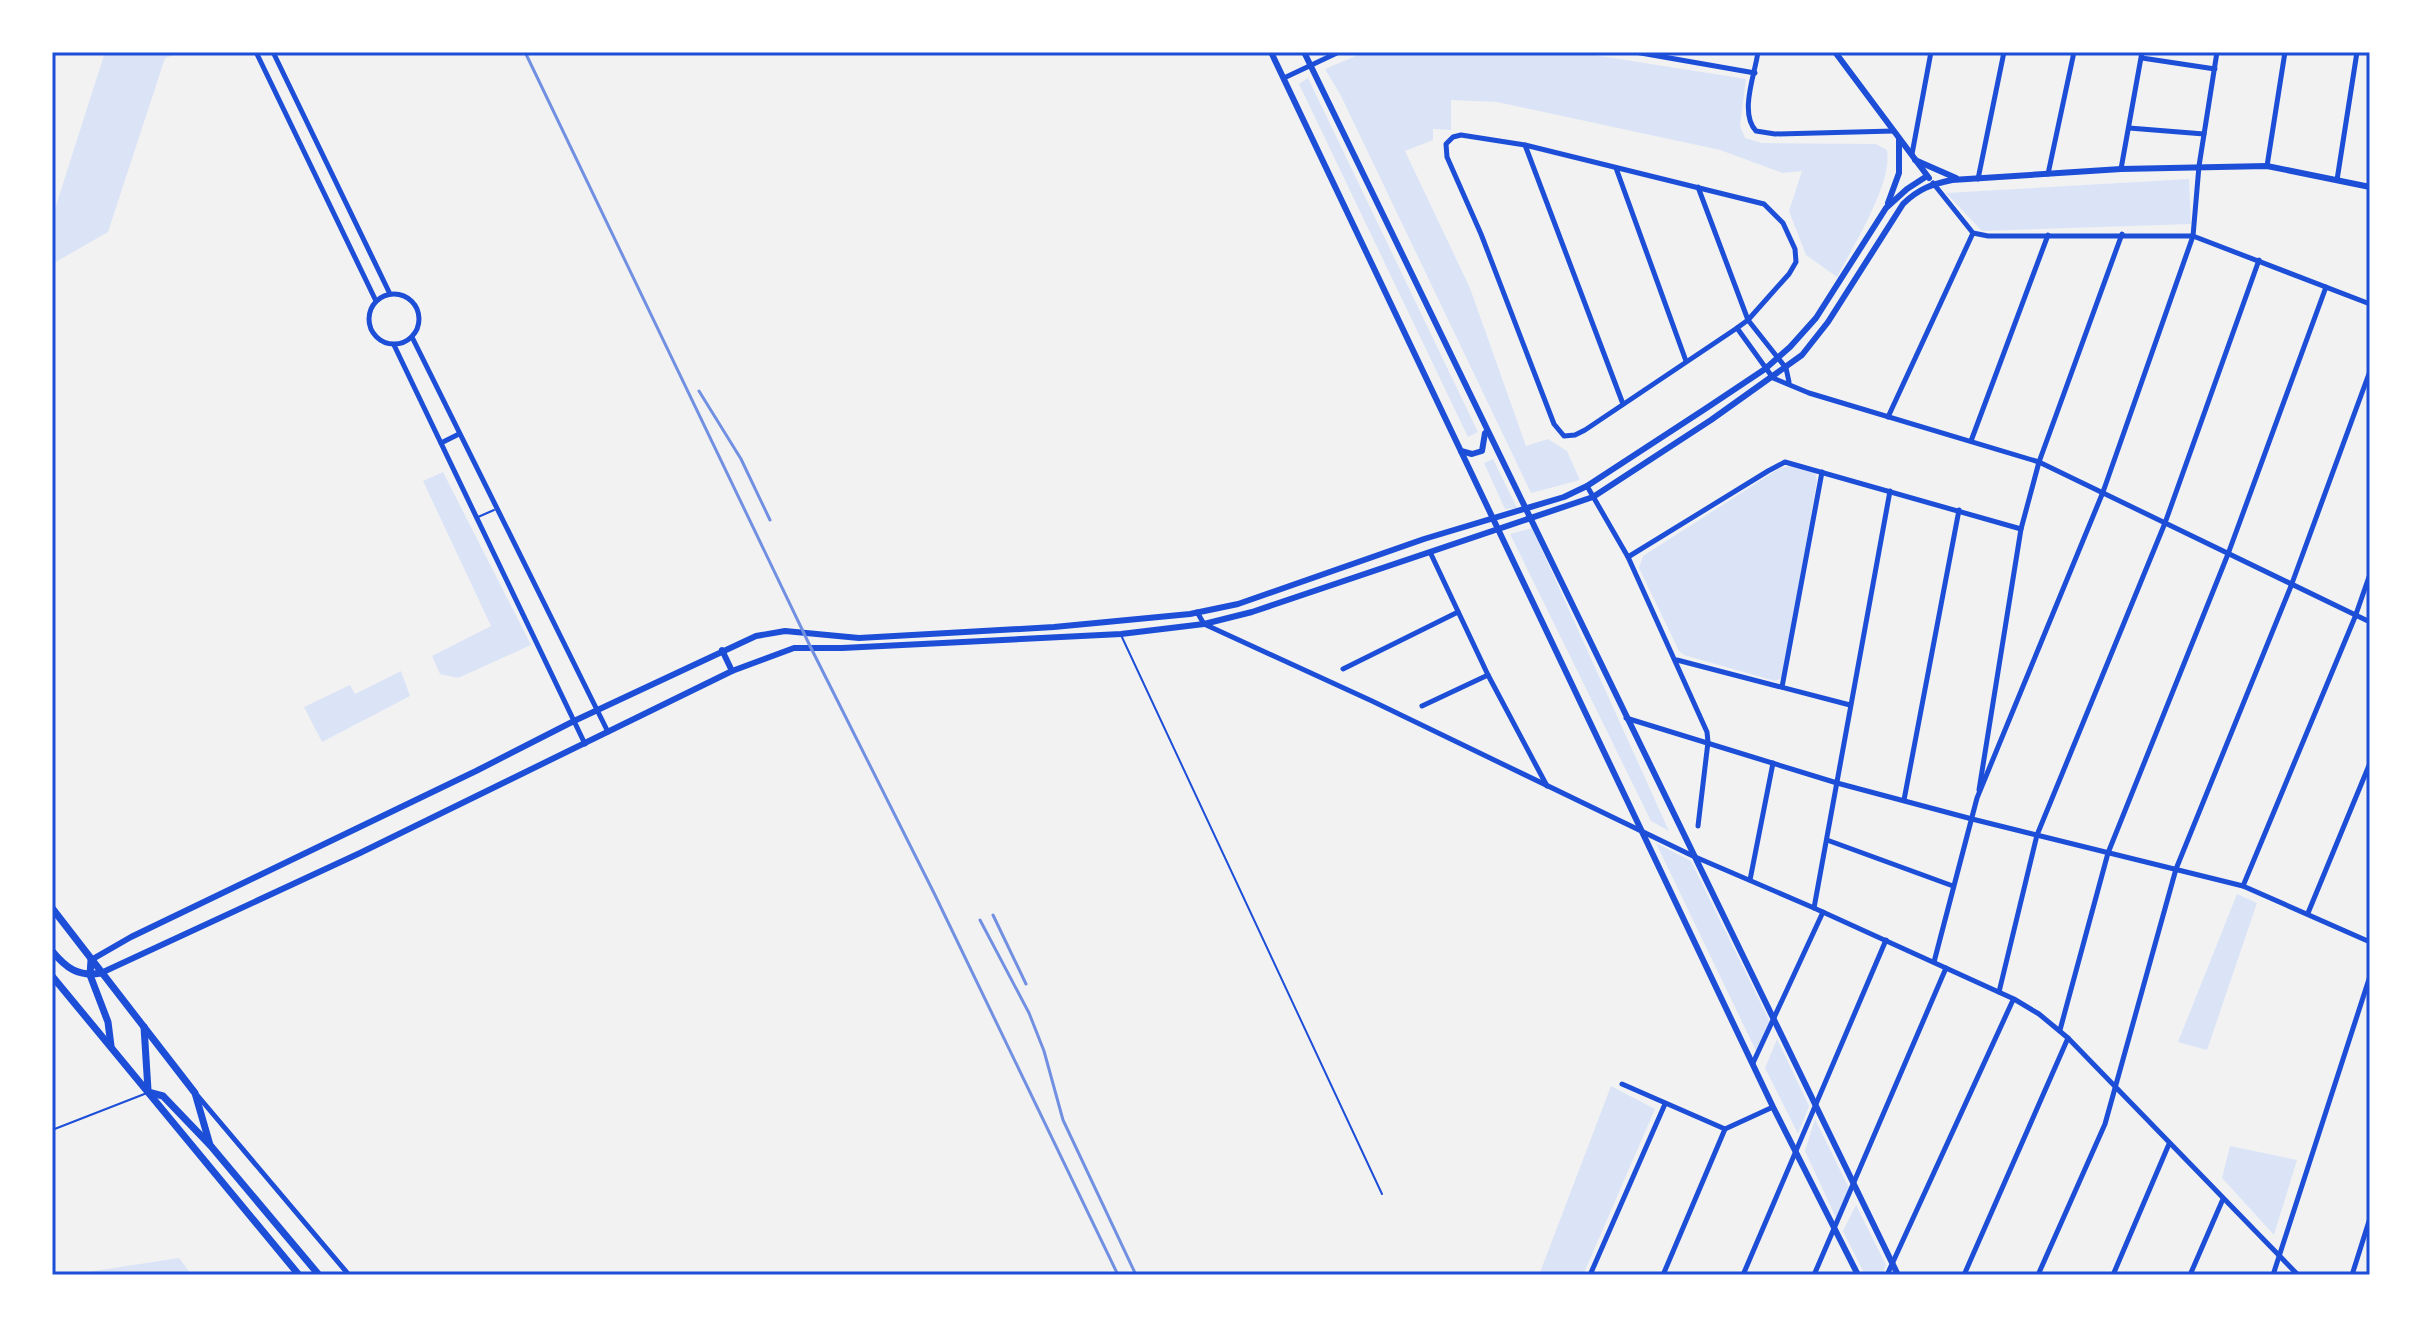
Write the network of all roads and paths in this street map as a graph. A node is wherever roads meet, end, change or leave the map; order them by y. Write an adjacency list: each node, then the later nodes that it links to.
1 (256, 52): 49 (street)
2 (273, 52): 48 (street)
3 (1271, 52): 21 (street)
4 (1304, 52): 18 (street)
5 (1339, 52): 18 (street)
6 (1635, 52): 17 (street)
7 (1689, 52): 17 (street)
8 (1758, 52): 20 (street)
9 (1835, 52): 23 (street)
10 (1931, 52): 26 (street)
11 (2004, 52): 33 (street)
12 (2074, 52): 31 (street)
13 (2217, 52): 19 (street)
14 (2285, 52): 28 (street)
15 (2357, 52): 35 (street)
16 (2142, 55): 19 (street); 22 (street)
17 (1687, 61): 20 (street)
18 (1311, 65): 21 (street); 64 (street)
19 (2215, 69): 24 (street)
20 (1755, 73): 23 (street)
21 (1284, 78): 68 (street)
22 (2129, 128): 24 (street); 30 (street)
23 (1896, 134): 26 (street); 41 (street)
24 (2204, 134): 27 (street)
25 (1525, 145): 29 (street); 62 (street); 62 (street)
26 (1913, 157): 32 (street); 34 (street); 36 (street)
27 (2199, 166): 28 (street); 30 (street); 45 (street)
28 (2267, 166): 35 (street)
29 (1615, 167): 38 (street); 56 (street)
30 (2121, 169): 31 (street)
31 (2048, 174): 33 (street)
32 (1927, 176): 34 (street); 36 (street); 37 (street)
33 (1978, 179): 34 (street)
34 (1956, 180): 37 (street)
35 (2337, 180): 39 (street)
36 (1916, 182): 40 (street); 41 (street)
37 (1933, 183): 40 (street); 42 (street)
38 (1698, 187): 51 (street); 51 (street)
39 (2370, 187)
40 (1903, 204): 57 (street)
41 (1886, 208): 55 (street)
42 (1973, 233): 44 (street); 63 (street)
43 (2122, 234): 44 (street); 45 (street); 69 (street)
44 (2048, 235): 66 (street)
45 (2193, 236): 46 (street); 73 (street)
46 (2259, 260): 47 (street); 81 (street)
47 (2326, 287): 50 (street); 85 (street)
48 (390, 294): 49 (street); 53 (street)
49 (376, 301): 54 (street)
50 (2370, 304)
51 (1748, 320): 52 (street); 55 (street)
52 (1737, 328): 56 (street); 58 (street)
53 (412, 337): 54 (street); 65 (street)
54 (394, 345): 67 (street)
55 (1778, 358): 57 (street); 58 (street)
56 (1687, 362): 62 (street)
57 (1786, 368): 60 (street); 61 (street)
58 (1765, 369): 60 (street); 71 (street)
59 (2370, 371): 88 (street)
60 (1773, 378): 61 (street); 74 (street)
61 (1790, 383): 63 (street)
62 (1623, 404)
63 (1888, 417): 66 (street)
64 (1486, 430): 68 (street); 75 (street)
65 (459, 434): 67 (street); 76 (street)
66 (1971, 441): 69 (street)
67 (441, 443): 79 (street)
68 (1461, 451): 78 (street)
69 (2039, 462): 73 (street); 82 (street)
70 (1822, 472): 72 (street); 86 (street); 100 (street)
71 (1587, 486): 74 (street); 75 (street)
72 (1890, 491): 77 (street); 101 (street)
73 (2103, 492): 81 (street); 113 (street)
74 (1593, 497): 80 (street); 86 (street)
75 (1524, 508): 78 (street); 80 (street)
76 (495, 509): 79 (lane); 103 (street)
77 (1959, 510): 82 (street); 114 (street)
78 (1493, 517): 83 (street); 89 (street)
79 (477, 518): 105 (street)
80 (1530, 520): 83 (street); 104 (street)
81 (2165, 523): 85 (street); 118 (street)
82 (2021, 529): 113 (street)
83 (1499, 530): 84 (street); 117 (street)
84 (1430, 552): 90 (street); 93 (street)
85 (2228, 554): 88 (street); 120 (street)
86 (1628, 557): 96 (street)
87 (2370, 574): 91 (street)
88 (2291, 586): 91 (street); 122 (street)
89 (1197, 612): 93 (street); 95 (street)
90 (1458, 612): 97 (street); 99 (street)
91 (2355, 617): 92 (street); 125 (street)
92 (2370, 622)
93 (1204, 624): 94 (street); 112 (street)
94 (1121, 634): 98 (street); 161 (lane)
95 (722, 650): 98 (street); 103 (street)
96 (1676, 660): 100 (street); 107 (street)
97 (1343, 669)
98 (732, 671): 106 (street)
99 (1488, 675): 102 (street); 112 (street)
100 (1782, 687): 101 (street)
101 (1850, 705): 111 (street)
102 (1422, 706)
103 (596, 710): 105 (street); 106 (street)
104 (1626, 718): 107 (street); 121 (street)
105 (574, 721): 108 (street); 133 (street)
106 (608, 732): 108 (street)
107 (1708, 742): 109 (street); 116 (street)
108 (585, 744): 136 (street)
109 (1773, 763): 111 (street); 123 (street)
110 (2370, 763): 129 (street)
111 (1837, 783): 114 (street); 119 (street)
112 (1547, 786): 117 (street)
113 (1977, 798): 115 (street)
114 (1904, 801): 115 (street)
115 (1972, 819): 118 (street); 124 (street)
116 (1698, 826)
117 (1644, 832): 121 (street); 147 (street)
118 (2037, 835): 120 (street); 140 (street)
119 (1827, 840): 124 (street); 127 (street)
120 (2108, 853): 122 (street); 144 (street)
121 (1693, 856): 123 (street); 142 (street)
122 (2176, 869): 125 (street); 149 (street)
123 (1750, 880): 127 (street)
124 (1953, 886): 134 (street)
125 (2243, 886): 129 (street)
126 (52, 908): 133 (main road)
127 (1814, 908): 128 (street)
128 (1823, 912): 130 (street); 142 (street)
129 (2308, 913): 131 (street)
130 (1886, 940): 134 (street); 153 (street)
131 (2370, 942)
132 (52, 951): 137 (main road)
133 (91, 960): 136 (main road); 137 (main road)
134 (1934, 962): 135 (street)
135 (1946, 968): 140 (street); 160 (street)
136 (101, 973): 137 (main road); 143 (main road)
137 (90, 975): 146 (main road)
138 (52, 976): 146 (main road)
139 (2370, 976): 165 (street)
140 (1999, 992): 141 (street)
141 (2014, 999): 144 (street); 166 (street)
142 (1774, 1022): 147 (street); 153 (street)
143 (144, 1025): 150 (main road); 151 (main road)
144 (2060, 1030): 145 (street)
145 (2068, 1038): 149 (street); 177 (street)
146 (111, 1047): 150 (main road)
147 (1753, 1063): 154 (street)
148 (1622, 1084): 152 (street)
149 (2117, 1087): 157 (street); 178 (street)
150 (148, 1092): 156 (lane); 158 (main road); 167 (main road)
151 (195, 1093): 158 (main road); 169 (street)
152 (1665, 1104): 155 (street); 170 (street)
153 (1814, 1105): 159 (street); 160 (street)
154 (1773, 1107): 155 (street); 159 (street)
155 (1725, 1129): 171 (street)
156 (52, 1130)
157 (2169, 1143): 162 (street); 179 (street)
158 (210, 1145): 168 (main road)
159 (1795, 1149): 164 (street); 172 (street)
160 (1853, 1184): 164 (street); 166 (street)
161 (1382, 1194)
162 (2223, 1199): 165 (street); 180 (street)
163 (2370, 1218): 183 (street)
164 (1835, 1227): 173 (street); 174 (street)
165 (2281, 1257): 181 (street); 182 (street)
166 (1892, 1263): 175 (street); 176 (street)
167 (299, 1275)
168 (319, 1275)
169 (349, 1275)
170 (1590, 1275)
171 (1663, 1275)
172 (1743, 1275)
173 (1814, 1275)
174 (1858, 1275)
175 (1887, 1275)
176 (1898, 1275)
177 (1964, 1275)
178 (2038, 1275)
179 (2113, 1275)
180 (2190, 1275)
181 (2273, 1275)
182 (2298, 1275)
183 (2352, 1275)

